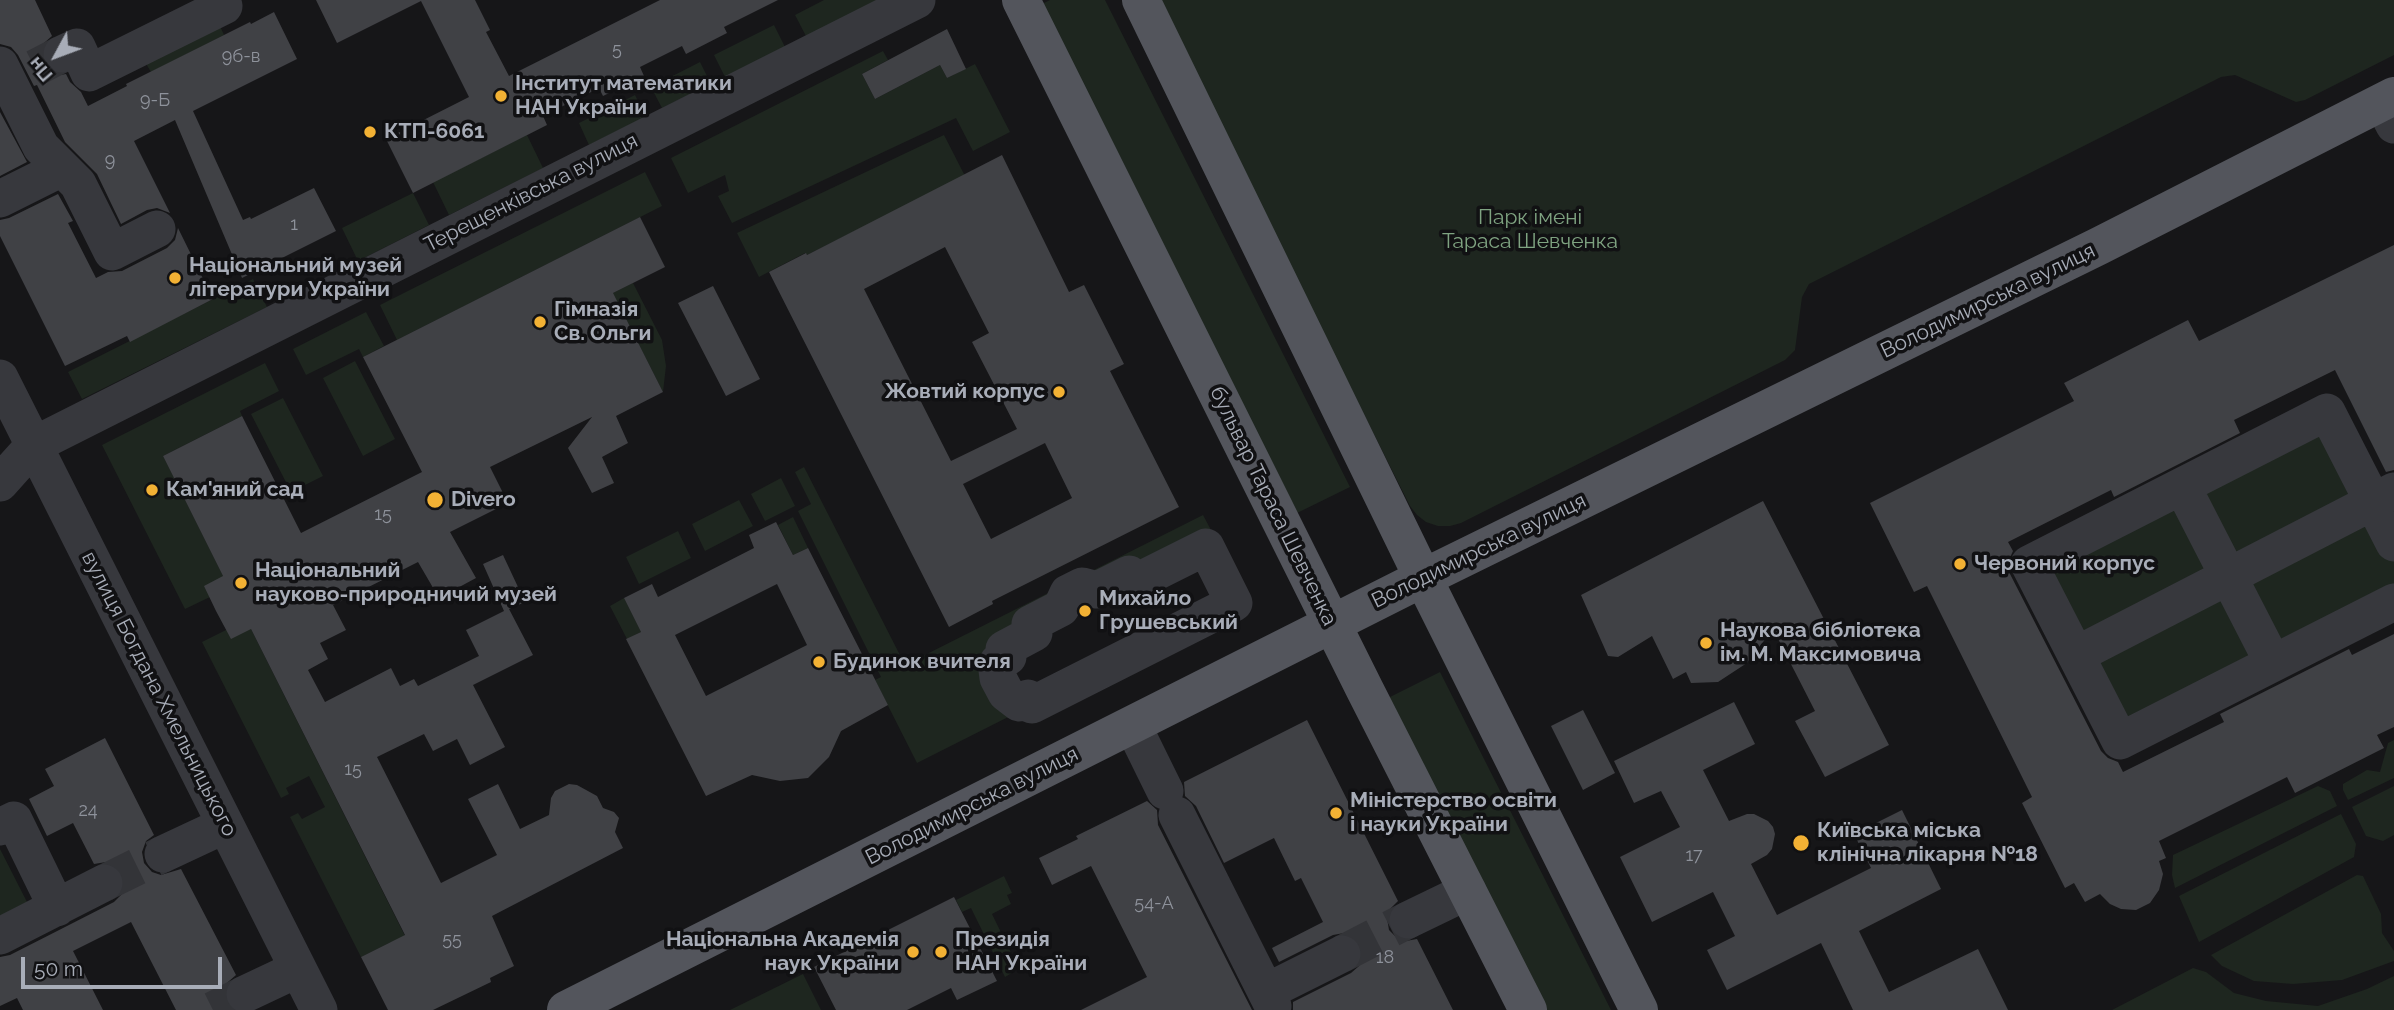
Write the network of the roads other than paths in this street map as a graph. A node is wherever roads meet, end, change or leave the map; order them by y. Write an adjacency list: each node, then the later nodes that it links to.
1 (917, 0): 11 (street, Терещенківська вулиця)
2 (1021, 0): 19 (main road, бульвар Тараса Шевченка)
3 (1141, 0): 17 (main road)
4 (224, 6): 5 (street)
5 (26, 67): 7 (street)
6 (2390, 108): 17 (main road, Володимирська вулиця)
7 (62, 168): 8 (street); 9 (street)
8 (0, 200)
9 (158, 229)
10 (0, 378): 11 (street, вулиця Богдана Хмельницького)
11 (34, 445): 12 (street); 24 (street, вулиця Богдана Хмельницького)
12 (0, 483)
13 (2182, 486): 14 (street); 16 (street); 20 (street)
14 (2383, 497): 15 (street); 16 (street)
15 (2394, 543)
16 (2228, 577): 20 (street); 21 (street)
17 (1423, 578): 19 (main road, Володимирська вулиця); 38 (main road)
18 (2394, 601): 21 (street)
19 (1332, 624): 23 (main road, Володимирська вулиця); 28 (main road, бульвар Тараса Шевченка)
20 (2076, 655): 21 (street)
21 (2273, 663)
22 (1032, 705): 22 (street)
23 (1133, 726): 32 (street); 36 (main road, Володимирська вулиця)
24 (225, 825): 26 (street); 33 (street, вулиця Богдана Хмельницького)
25 (0, 827): 29 (street)
26 (163, 854)
27 (104, 883): 29 (street)
28 (1468, 891): 30 (street); 37 (main road, бульвар Тараса Шевченка)
29 (58, 908): 31 (street)
30 (1408, 920)
31 (0, 936)
32 (1342, 954)
33 (298, 969): 34 (street); 35 (street, вулиця Богдана Хмельницького)
34 (245, 994)
35 (319, 1010)
36 (566, 1010)
37 (1528, 1010)
38 (1639, 1010)

